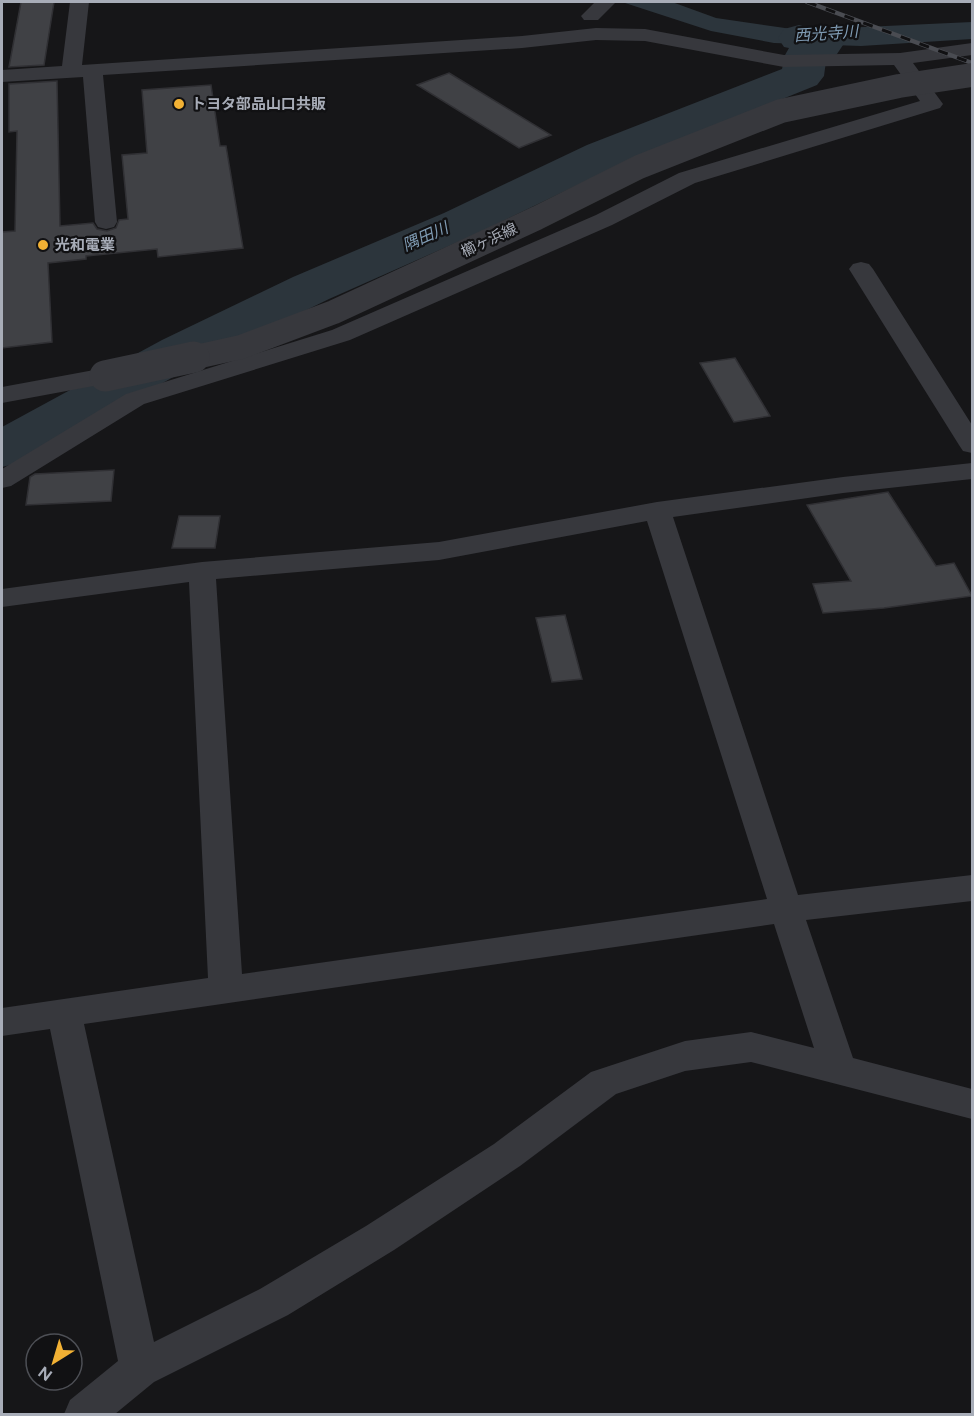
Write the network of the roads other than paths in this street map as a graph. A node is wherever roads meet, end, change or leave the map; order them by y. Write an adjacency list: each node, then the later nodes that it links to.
1 (79, 2): 7 (street)
2 (601, 7): 3 (street)
3 (645, 35): 5 (street); 6 (street)
4 (972, 49): 5 (street)
5 (900, 59): 15 (street)
6 (93, 70): 7 (street); 10 (street)
7 (71, 72): 9 (street)
8 (972, 75): 12 (street, 櫛ヶ浜線, bridge)
9 (2, 76)
10 (106, 222)
11 (861, 269): 13 (street)
12 (2, 395)
13 (972, 445)
14 (972, 471): 16 (street)
15 (2, 480)
16 (657, 511): 17 (street); 20 (street)
17 (202, 571): 18 (street); 21 (street)
18 (2, 598)
19 (972, 888): 20 (street)
20 (787, 909): 21 (street); 24 (street)
21 (226, 990): 22 (street)
22 (64, 1013): 23 (street); 26 (street)
23 (2, 1022)
24 (838, 1068): 25 (street); 26 (street)
25 (972, 1104)
26 (140, 1369): 27 (street)
27 (84, 1414)

